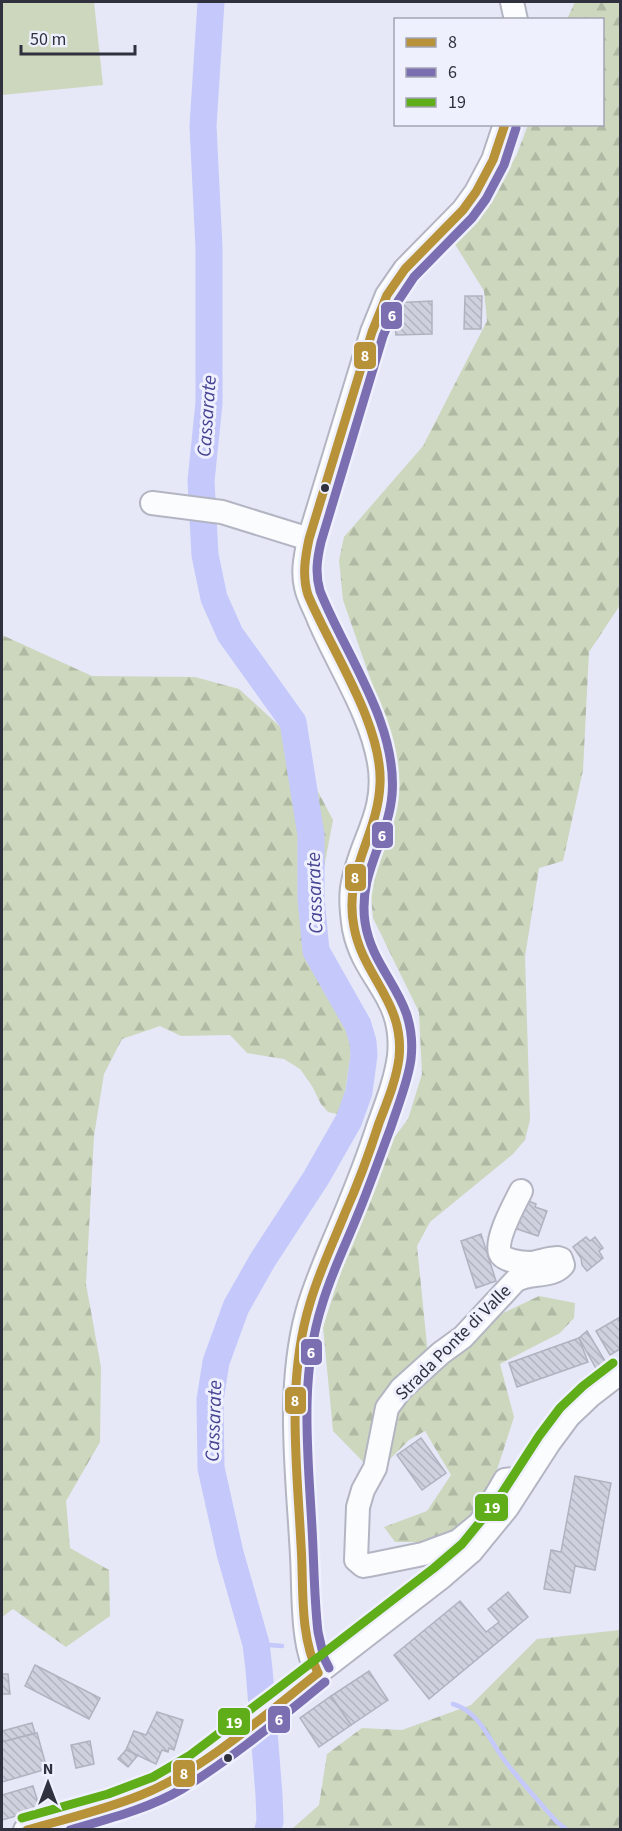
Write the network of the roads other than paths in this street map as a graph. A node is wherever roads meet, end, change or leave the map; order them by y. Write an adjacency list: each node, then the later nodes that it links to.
1 (512, 2): 2 (street)
2 (516, 18)
3 (504, 126): 5 (street)
4 (152, 503): 5 (street)
5 (309, 539): 9 (street)
6 (520, 1191): 8 (street, Strada Ponte di Valle)
7 (621, 1373): 8 (street)
8 (522, 1484): 9 (street)
9 (318, 1673): 10 (street)
10 (25, 1830)

